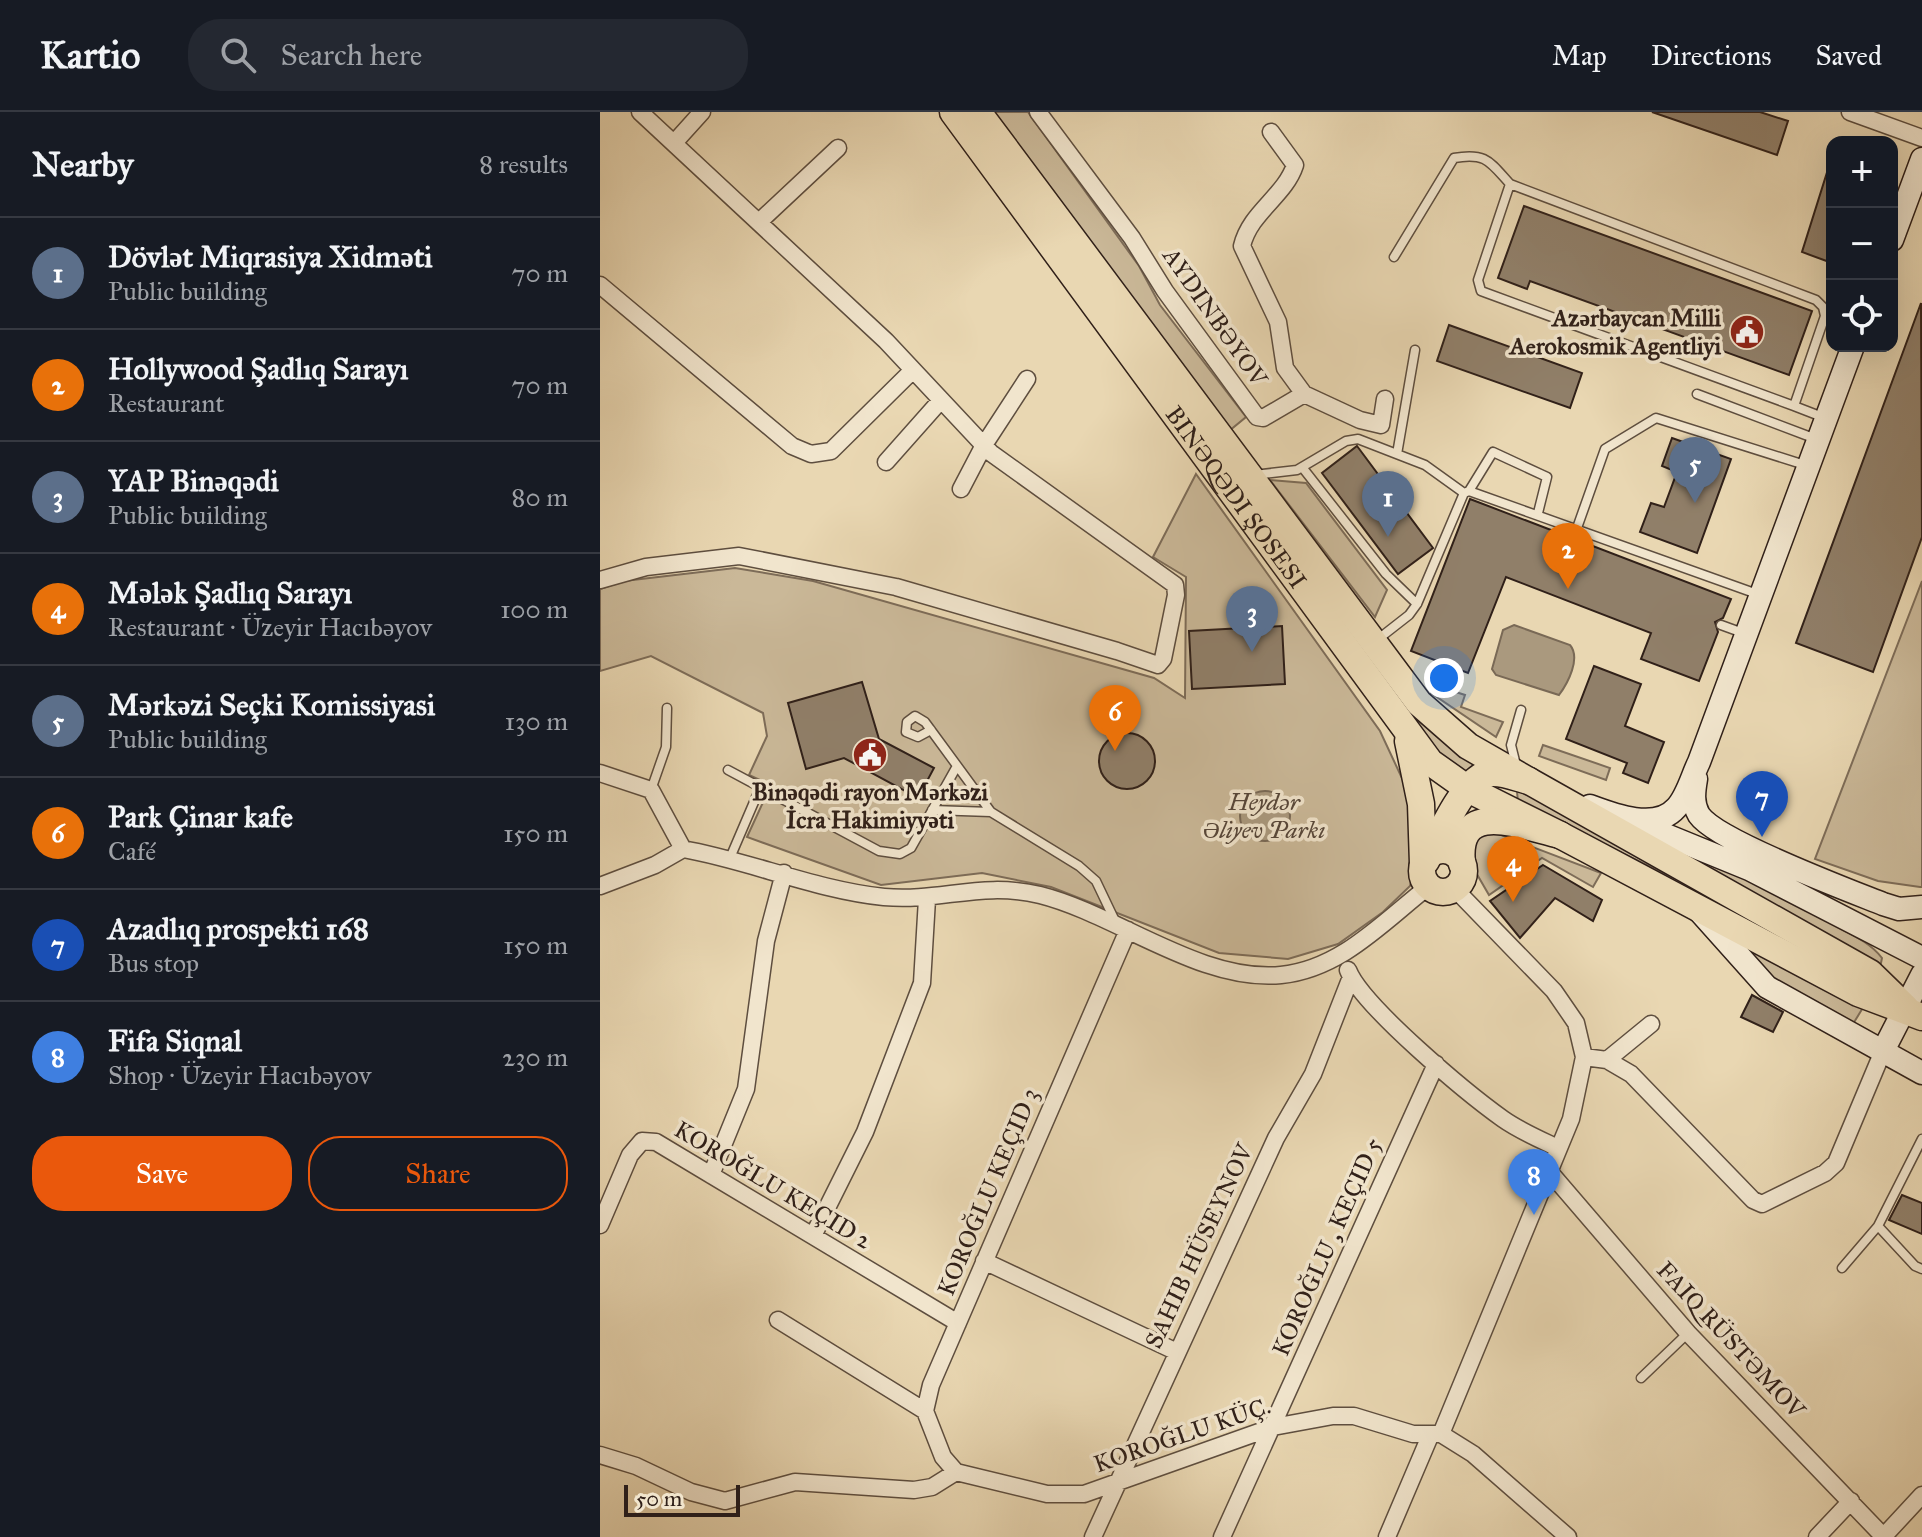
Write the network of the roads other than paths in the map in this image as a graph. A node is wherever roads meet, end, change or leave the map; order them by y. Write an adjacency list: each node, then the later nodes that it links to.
1 (640, 112): 9 (street)
2 (702, 112): 9 (street)
3 (953, 112): 46 (main road, BINƏQƏDI ŞOSESI)
4 (978, 112): 33 (main road, BINƏQƏDI ŞOSESI)
5 (1038, 112): 21 (street)
6 (1850, 112): 8 (street)
7 (1271, 132): 21 (street)
8 (1922, 138)
9 (674, 143): 13 (street)
10 (838, 148): 13 (street)
11 (1922, 159): 14 (street)
12 (1510, 184): 15 (lane); 25 (lane); 25 (lane)
13 (759, 222): 19 (street)
14 (1898, 224)
15 (1394, 257)
16 (600, 285): 19 (street)
17 (1415, 350): 29 (lane)
18 (1851, 352): 26 (street)
19 (913, 370): 24 (street)
20 (1027, 379): 28 (street)
21 (1304, 394): 23 (street)
22 (1697, 394): 27 (lane)
23 (1385, 399)
24 (941, 400): 28 (street); 30 (street)
25 (1794, 406): 26 (lane)
26 (1826, 418): 27 (street)
27 (1818, 440): 31 (street)
28 (984, 445): 34 (street); 38 (street)
29 (1397, 454): 32 (lane); 35 (lane)
30 (886, 462)
31 (1808, 466): 37 (lane); 39 (street)
32 (1302, 467): 33 (lane); 40 (lane)
33 (1249, 475): 43 (main road, BINƏQƏDI ŞOSESI)
34 (961, 489)
35 (1467, 492): 36 (lane); 36 (lane); 40 (lane)
36 (1538, 513): 37 (lane)
37 (1577, 528): 39 (lane)
38 (600, 580)
39 (1760, 595): 42 (street)
40 (1417, 604): 43 (lane)
41 (1721, 625): 42 (lane)
42 (1746, 634): 48 (street)
43 (1373, 643): 52 (main road, BINƏQƏDI ŞOSESI)
44 (667, 708): 55 (lane)
45 (1521, 710): 52 (lane)
46 (1400, 723): 54 (main road, BINƏQƏDI ŞOSESI); 63 (main road)
47 (931, 730): 49 (lane)
48 (1699, 762): 58 (street); 67 (street)
49 (957, 766): 56 (lane); 57 (lane)
50 (728, 770): 53 (lane)
51 (600, 773): 55 (street)
52 (1536, 785): 54 (main road); 58 (street); 73 (main road, BINƏQƏDI ŞOSESI)
53 (760, 788): 56 (lane); 61 (lane)
54 (1468, 789): 59 (main road, BINƏQƏDI ŞOSESI); 63 (main road)
55 (651, 790): 60 (street)
56 (932, 810): 57 (lane)
57 (991, 812): 68 (lane)
58 (1617, 816): 70 (street)
59 (1560, 835): 63 (main road); 66 (main road)
60 (683, 849): 61 (street); 64 (street)
61 (730, 858): 62 (street)
62 (784, 873): 65 (street); 83 (street)
63 (1439, 874): 69 (street); 76 (street)
64 (600, 886)
65 (927, 899): 68 (street); 86 (street)
66 (1692, 902): 73 (main road); 75 (street)
67 (1922, 907)
68 (1122, 927): 69 (street); 87 (street, KOROĞLU KEÇID 3)
69 (1342, 955): 72 (street)
70 (1922, 958)
71 (1922, 975): 73 (street)
72 (1351, 977): 78 (street); 93 (street, SAHIB HÜSEYNOV)
73 (1914, 1012): 75 (street)
74 (1651, 1024): 77 (street)
75 (1883, 1051): 77 (street); 79 (street)
76 (1584, 1057): 77 (street); 81 (street)
77 (1607, 1060)
78 (1436, 1064): 81 (street); 96 (street, KOROĞLU , KEÇID 5)
79 (1922, 1073)
80 (1922, 1139): 85 (lane)
81 (1558, 1148): 82 (street)
82 (1548, 1170): 92 (street, FAIQ RÜSTƏMOV); 97 (street)
83 (711, 1175): 84 (street, KOROĞLU KEÇID 2); 86 (street, KOROĞLU KEÇID 2)
84 (600, 1225)
85 (1878, 1226): 88 (lane); 89 (lane)
86 (813, 1236): 91 (street, KOROĞLU KEÇID 2)
87 (984, 1261): 91 (street, KOROĞLU KEÇID 3); 93 (street)
88 (1842, 1268)
89 (1922, 1269)
90 (778, 1320): 95 (street)
91 (958, 1323): 95 (street, KOROĞLU KEÇID 3)
92 (1688, 1333): 94 (lane); 102 (street, FAIQ RÜSTƏMOV)
93 (1177, 1352): 100 (street, SAHIB HÜSEYNOV)
94 (1641, 1378)
95 (925, 1411): 99 (street)
96 (1273, 1427): 97 (street, KOROĞLU KÜÇ.); 100 (street, KOROĞLU KÜÇ.); 104 (street, KOROĞLU , KEÇID 5)
97 (1436, 1435): 105 (street); 106 (street, KOROĞLU KÜÇ.)
98 (600, 1455): 99 (street)
99 (956, 1472): 100 (street, KOROĞLU KÜÇ.)
100 (1118, 1484): 103 (street, SAHIB HÜSEYNOV)
101 (1922, 1495): 108 (street)
102 (1851, 1501): 107 (street); 108 (street, FAIQ RÜSTƏMOV)
103 (1093, 1537)
104 (1222, 1537)
105 (1387, 1537)
106 (1568, 1537)
107 (1817, 1537)
108 (1884, 1537)

